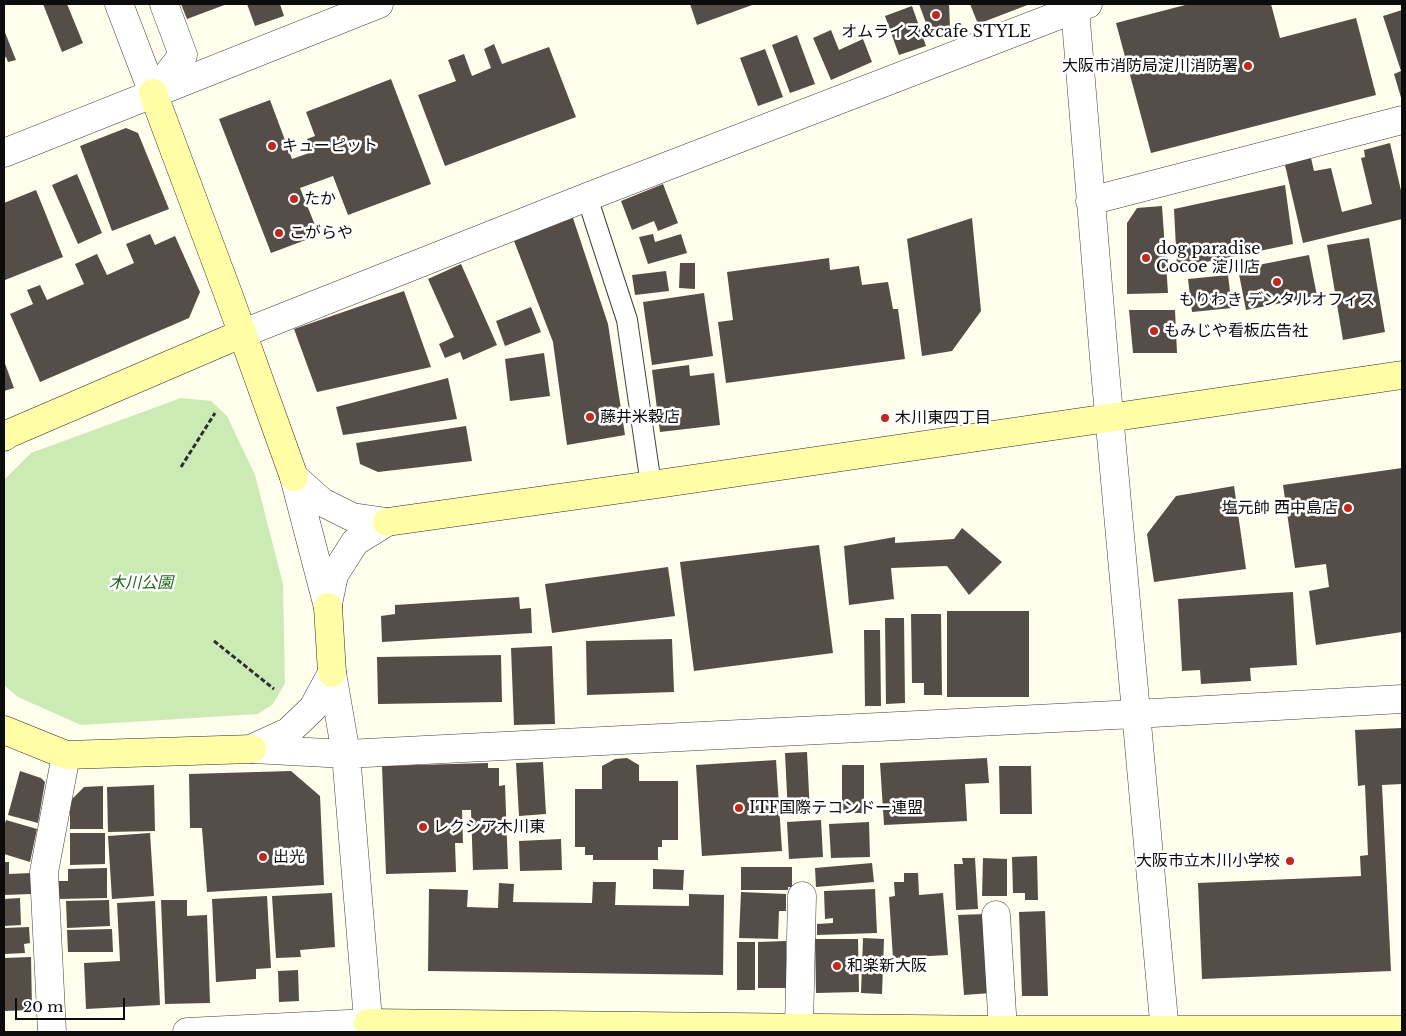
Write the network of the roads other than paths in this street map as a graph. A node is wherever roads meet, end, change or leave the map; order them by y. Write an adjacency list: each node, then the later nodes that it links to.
1 (119, 4): 5 (street)
2 (164, 4): 5 (street)
3 (379, 4): 5 (street)
4 (1078, 5): 8 (street); 9 (street)
5 (153, 93): 7 (street); 10 (street)
6 (1402, 120): 9 (street)
7 (4, 154)
8 (587, 197): 10 (street); 15 (lane)
9 (1090, 201): 12 (street)
10 (241, 334): 13 (street); 14 (street)
11 (1402, 375): 12 (street)
12 (1109, 418): 15 (street); 20 (street)
13 (4, 437)
14 (294, 476): 16 (street); 17 (street)
15 (651, 485): 16 (street)
16 (387, 522): 17 (street)
17 (328, 606): 18 (street)
18 (332, 673): 22 (street); 23 (street)
19 (1402, 699): 20 (street)
20 (1135, 714): 23 (street); 31 (street)
21 (4, 730): 24 (street)
22 (252, 749): 23 (street); 24 (street)
23 (346, 754): 27 (street)
24 (66, 756): 32 (street)
25 (802, 896): 28 (street)
26 (996, 915): 29 (street)
27 (369, 1028): 28 (street); 33 (street)
28 (799, 1028): 29 (street)
29 (1003, 1030): 31 (street)
30 (1402, 1030): 31 (street)
31 (1165, 1031)
32 (52, 1032)
33 (186, 1032)

